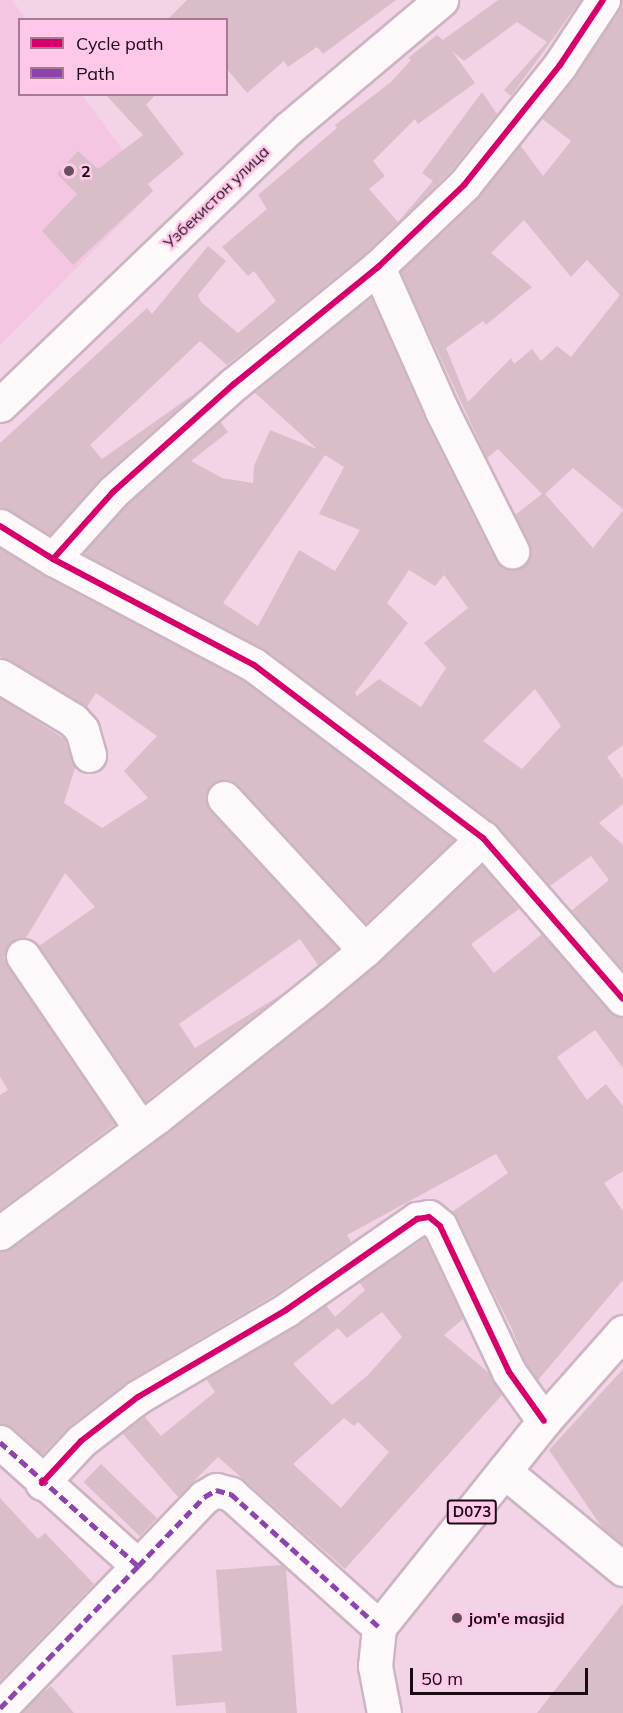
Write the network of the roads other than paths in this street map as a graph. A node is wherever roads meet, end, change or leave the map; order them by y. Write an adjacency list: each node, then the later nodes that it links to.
1 (441, 0): 4 (street, Узбекистон улица)
2 (603, 0): 3 (street)
3 (378, 267): 6 (street); 7 (street)
4 (0, 405)
5 (0, 526): 7 (street)
6 (512, 551)
7 (53, 559): 11 (street)
8 (1, 680): 9 (street)
9 (89, 755)
10 (224, 798): 12 (street)
11 (483, 838): 12 (street); 14 (street)
12 (365, 950): 15 (street)
13 (23, 956): 15 (street)
14 (623, 999)
15 (141, 1129): 16 (street)
16 (0, 1233)
17 (623, 1332): 18 (street, D073)
18 (544, 1421): 20 (street, D073); 21 (street)
19 (0, 1442): 21 (street)
20 (504, 1471): 23 (street); 24 (street, D073)
21 (42, 1483): 22 (street)
22 (138, 1566): 24 (street); 25 (street)
23 (623, 1569)
24 (379, 1627): 26 (street)
25 (0, 1708)
26 (384, 1713)

